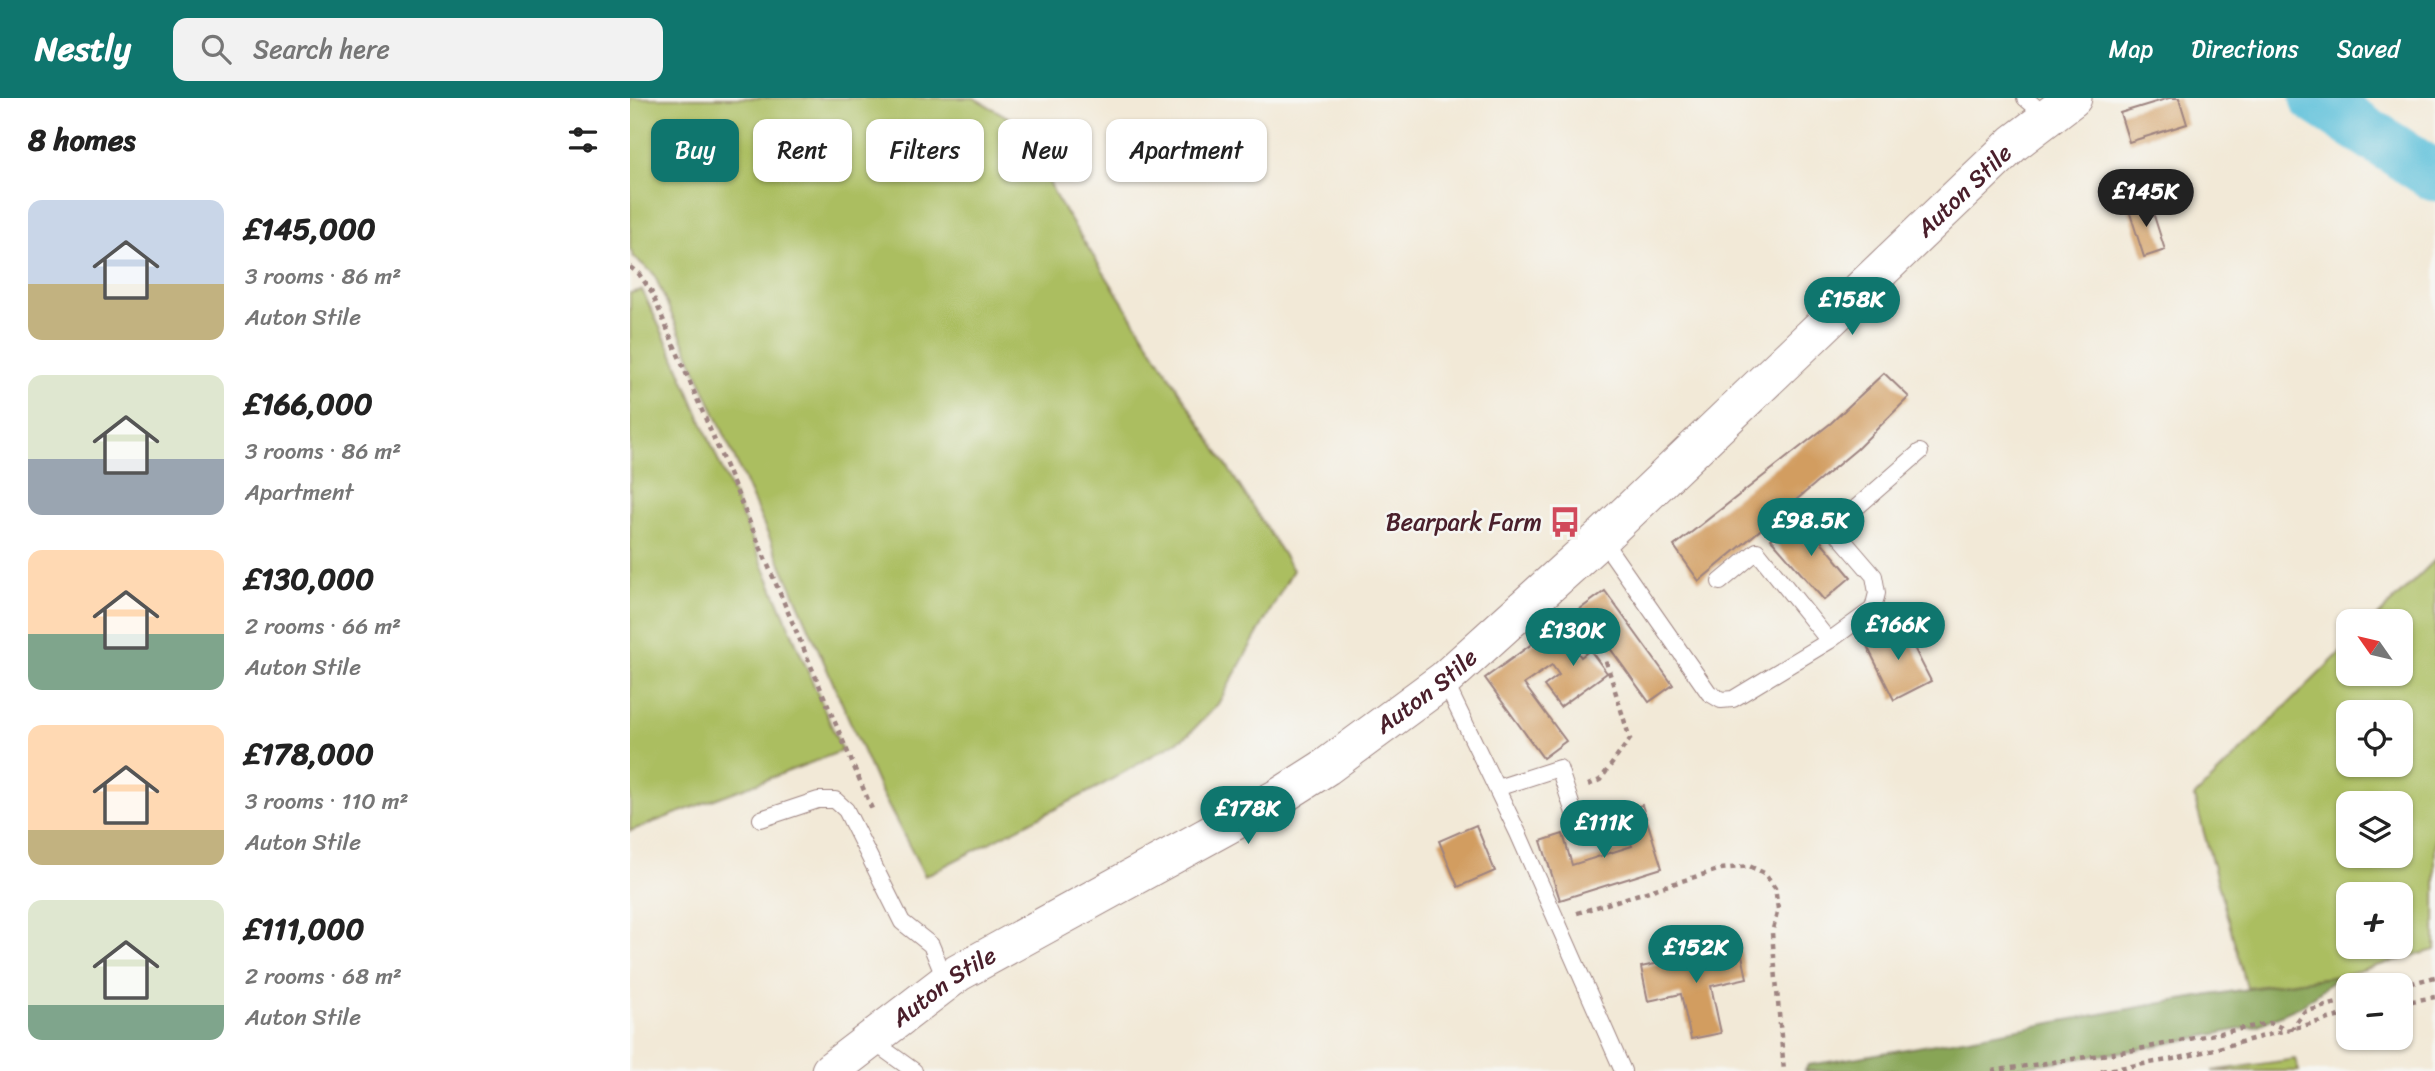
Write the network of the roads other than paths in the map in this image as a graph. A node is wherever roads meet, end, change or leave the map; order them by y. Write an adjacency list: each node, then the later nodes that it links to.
1 (2048, 104): 5 (street, Auton Stile)
2 (1920, 452): 4 (lane)
3 (1818, 511): 4 (lane)
4 (1833, 528): 7 (lane)
5 (1601, 538): 7 (lane); 8 (street, Auton Stile)
6 (1720, 582): 7 (lane)
7 (1829, 641)
8 (1444, 680): 9 (lane); 12 (street, Auton Stile)
9 (1497, 788): 11 (lane); 16 (lane)
10 (761, 819): 12 (lane)
11 (1582, 837)
12 (946, 981): 13 (street, Auton Stile)
13 (870, 1040): 14 (street, Auton Stile); 15 (lane)
14 (830, 1071)
15 (915, 1071)
16 (1623, 1071)

